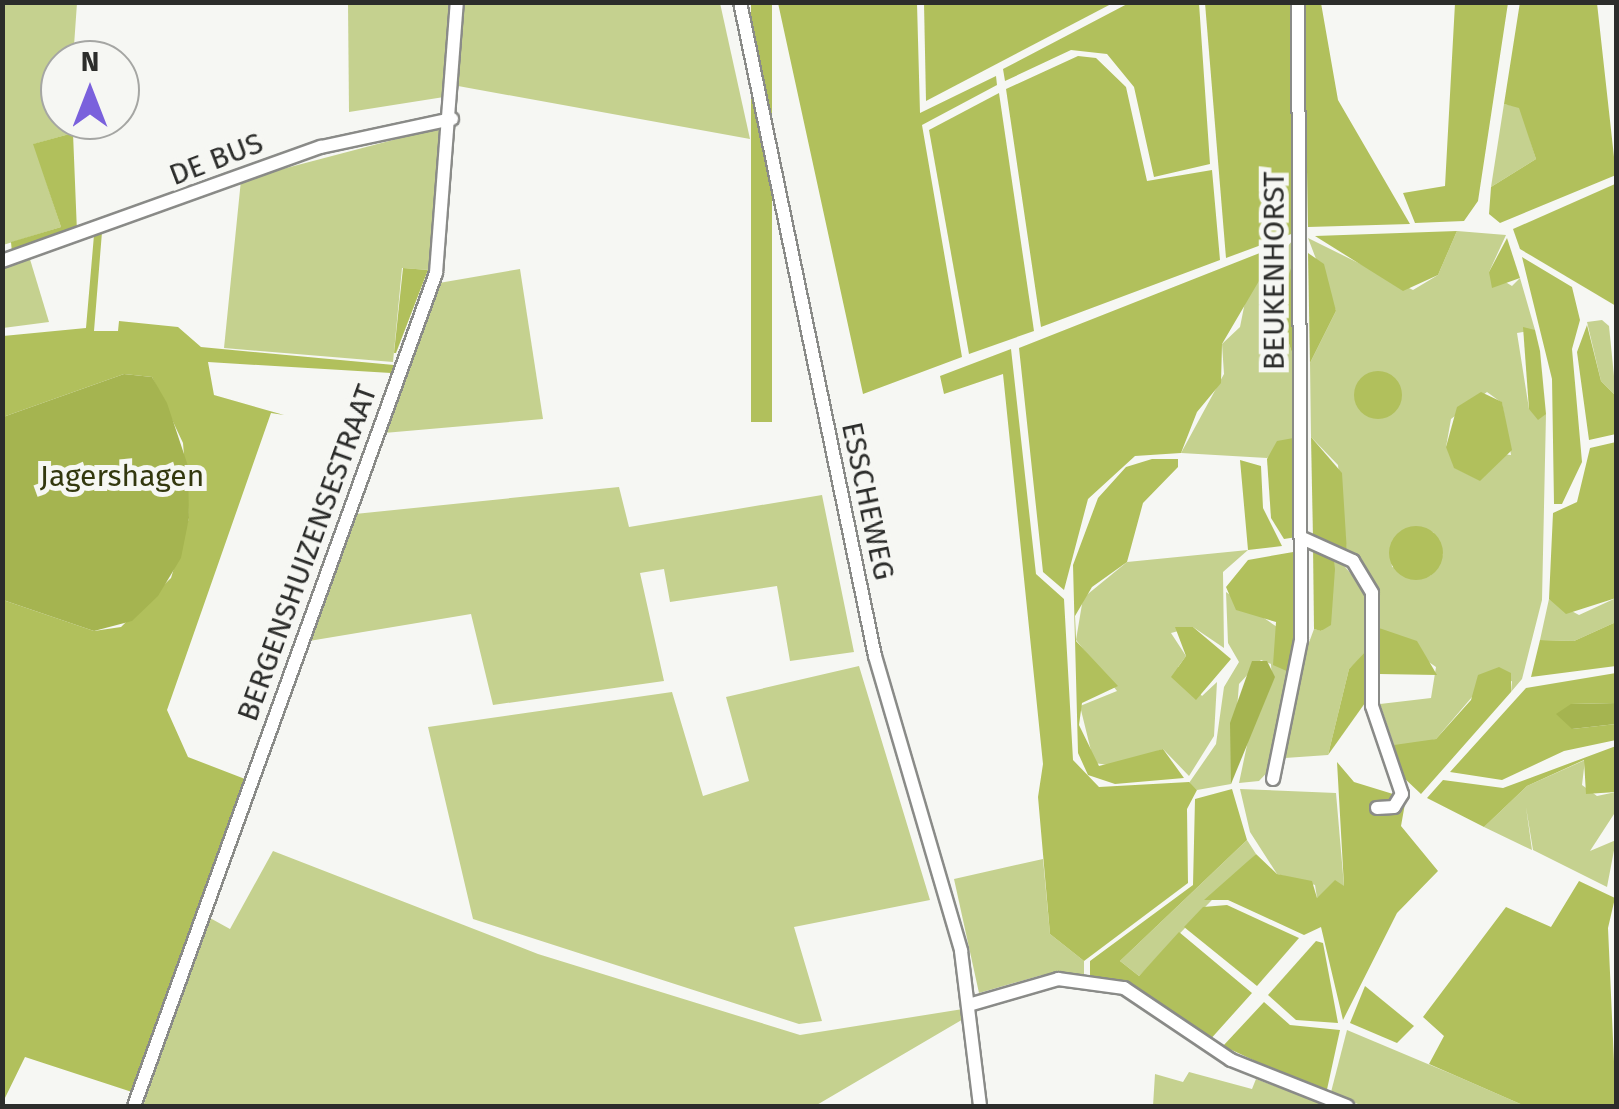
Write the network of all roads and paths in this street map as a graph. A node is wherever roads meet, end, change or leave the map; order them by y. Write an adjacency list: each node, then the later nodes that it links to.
1 (458, 2): 4 (street, BERGENSHUIZENSESTRAAT)
2 (740, 2): 9 (street, ESSCHEWEG)
3 (1298, 2): 6 (street, BEUKENHORST)
4 (452, 119): 5 (street, DE BUS); 10 (street, BERGENSHUIZENSESTRAAT)
5 (2, 261)
6 (1302, 538): 7 (street, BEUKENHORST); 8 (street)
7 (1274, 778)
8 (1377, 808)
9 (972, 1004): 11 (street, ESSCHEWEG); 12 (street)
10 (134, 1106)
11 (980, 1106)
12 (1347, 1106)

